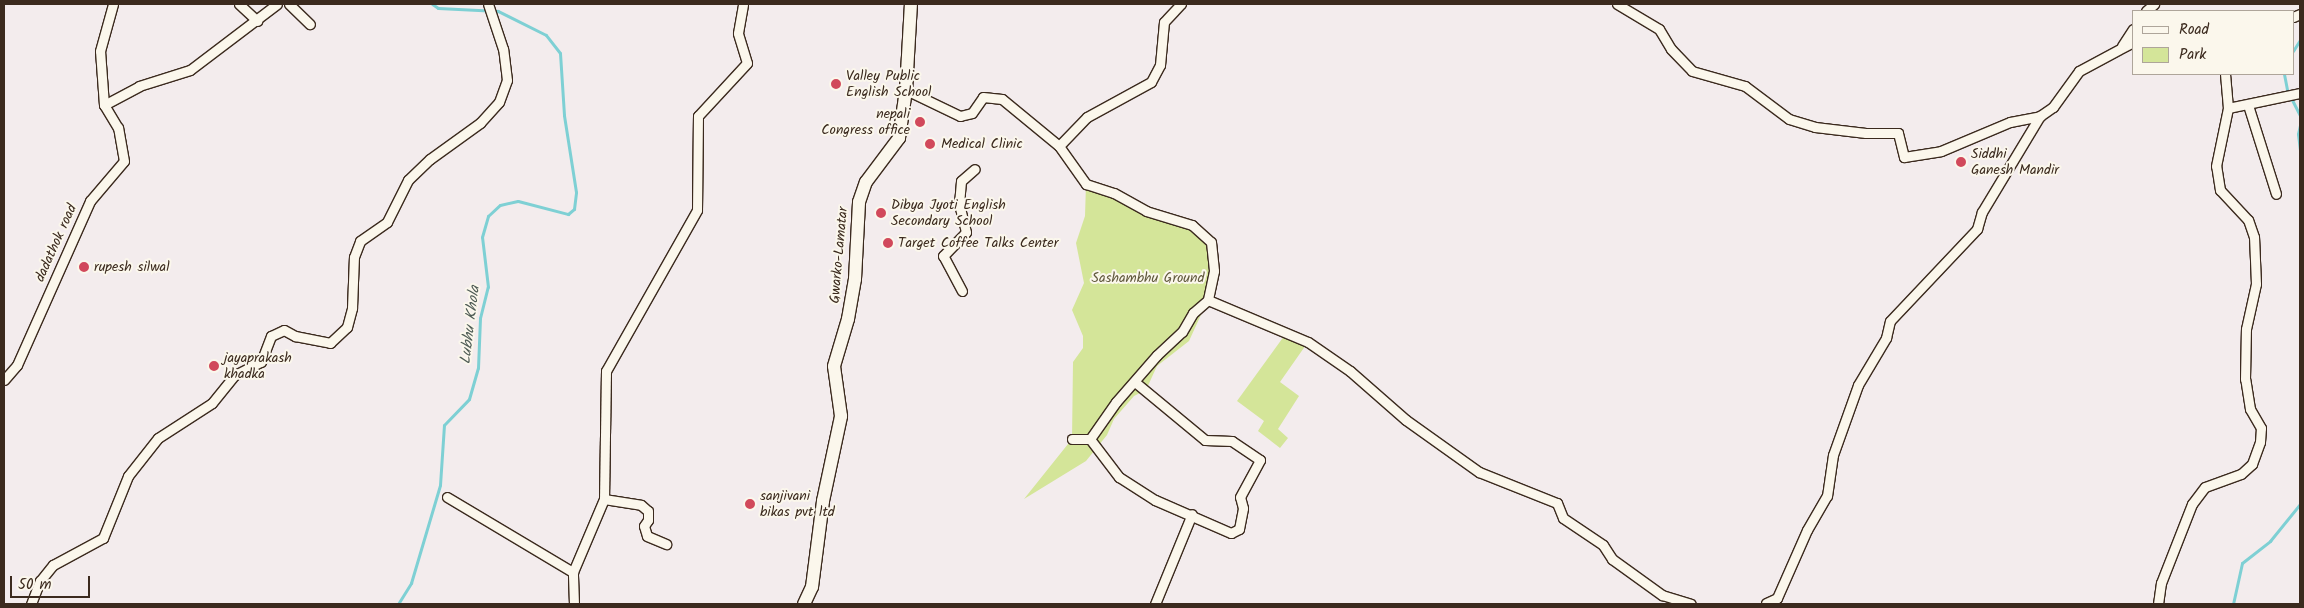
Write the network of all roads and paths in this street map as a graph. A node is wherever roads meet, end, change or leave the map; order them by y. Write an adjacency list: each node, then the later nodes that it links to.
1 (113, 4): 18 (street, dadathok road)
2 (239, 4): 10 (street)
3 (277, 4): 10 (street)
4 (488, 4): 36 (street)
5 (743, 4): 32 (street)
6 (911, 4): 16 (main road, Gwarko-Lamatar)
7 (1181, 4): 22 (street)
8 (1617, 4): 21 (street)
9 (293, 5): 11 (street)
10 (257, 21): 18 (street)
11 (310, 24)
12 (2132, 31): 14 (street)
13 (2132, 42): 14 (street)
14 (2122, 46): 21 (street)
15 (2225, 75): 20 (street)
16 (906, 90): 22 (street); 38 (main road, Gwarko-Lamatar)
17 (2298, 93): 19 (street)
18 (104, 105): 27 (street, dadathok road)
19 (2248, 105): 20 (street); 24 (street)
20 (2228, 108): 42 (street)
21 (2040, 116): 41 (street)
22 (1059, 146): 26 (street)
23 (975, 169): 25 (street)
24 (2276, 194)
25 (962, 291)
26 (1208, 300): 28 (street); 40 (street)
27 (4, 380)
28 (1135, 382): 30 (street); 33 (street)
29 (1072, 439): 30 (street)
30 (1090, 439): 33 (street)
31 (447, 497): 35 (street)
32 (604, 499): 34 (street); 35 (street)
33 (1192, 514): 39 (street)
34 (666, 544)
35 (573, 572): 37 (street)
36 (31, 604)
37 (574, 604)
38 (804, 604)
39 (1155, 604)
40 (1691, 604)
41 (1766, 604)
42 (2158, 604)

